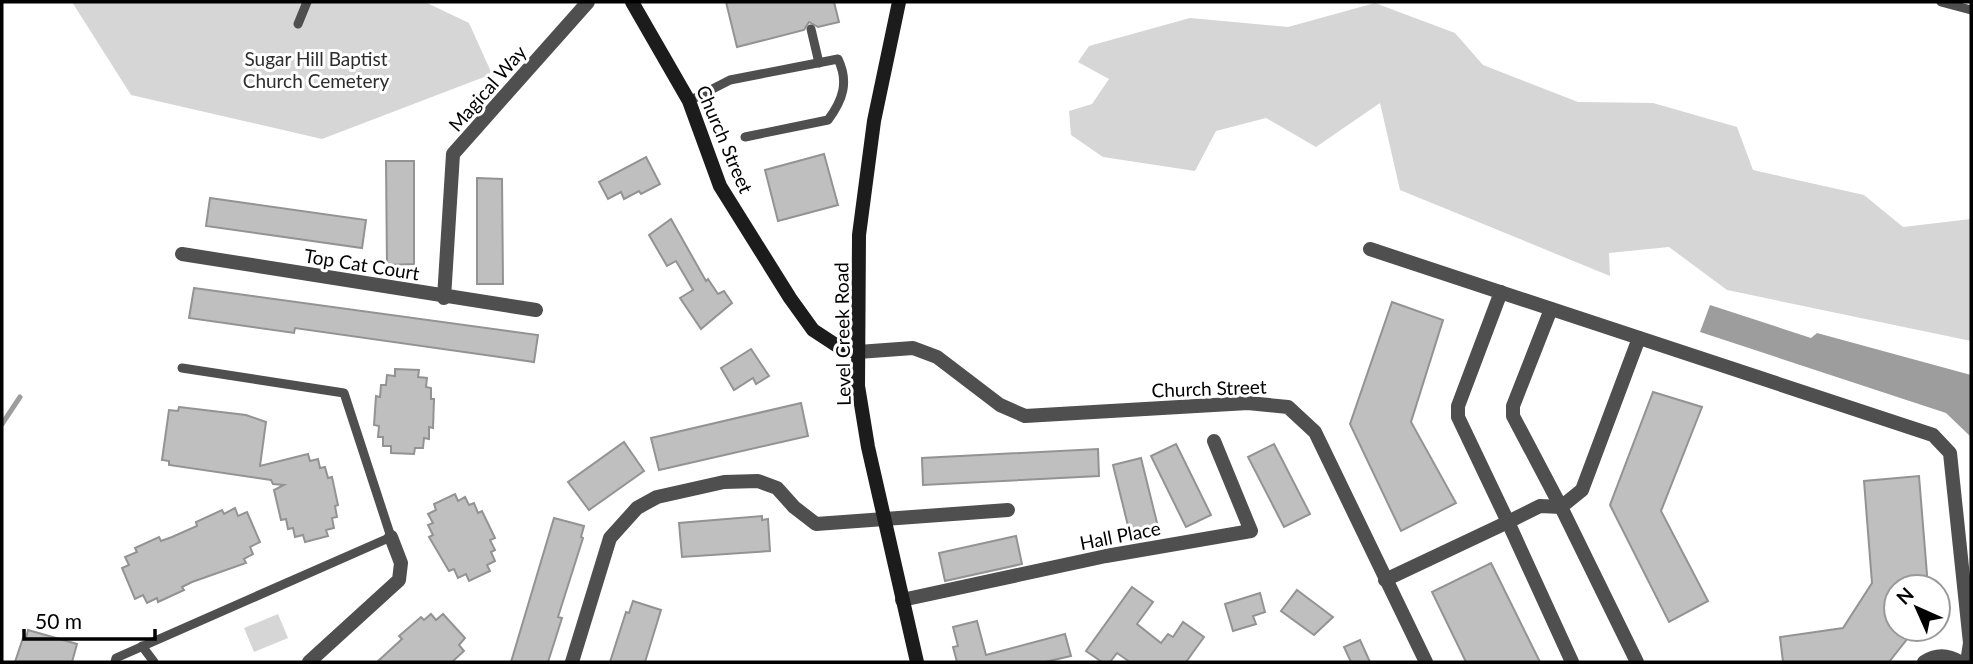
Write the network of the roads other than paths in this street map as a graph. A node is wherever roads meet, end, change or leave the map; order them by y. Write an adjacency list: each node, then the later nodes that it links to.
1 (307, 2): 7 (lane)
2 (588, 2): 15 (street, Magical Way)
3 (632, 2): 10 (street, Church Street)
4 (899, 2): 19 (street, Level Creek Road)
5 (1941, 2): 6 (lane)
6 (1971, 10)
7 (298, 24)
8 (811, 29): 9 (lane)
9 (819, 63): 10 (lane); 11 (lane)
10 (689, 101): 19 (street, Church Street)
11 (746, 138)
12 (1370, 249): 14 (street)
13 (182, 254): 15 (street, Top Cat Court)
14 (1501, 292): 16 (street); 25 (street)
15 (444, 298): 17 (street, Top Cat Court)
16 (1551, 309): 18 (street); 22 (street)
17 (536, 310)
18 (1639, 338): 22 (street); 40 (street)
19 (858, 352): 24 (street, Level Creek Road); 27 (street, Church Street)
20 (182, 368): 26 (lane)
21 (1214, 441): 28 (street, Hall Place)
22 (1561, 507): 25 (street); 37 (street)
23 (1009, 510): 24 (street)
24 (884, 520): 28 (street, Level Creek Road); 33 (street)
25 (1508, 522): 27 (street); 36 (street)
26 (391, 537): 29 (lane); 32 (street)
27 (1385, 580): 35 (street, Church Street)
28 (902, 600): 34 (street, Level Creek Road)
29 (142, 646): 30 (lane); 31 (lane)
30 (114, 662)
31 (154, 662)
32 (309, 662)
33 (572, 662)
34 (917, 662)
35 (1426, 662)
36 (1572, 662)
37 (1637, 662)
38 (1924, 662): 39 (street)
39 (1960, 662)
40 (1967, 662)

